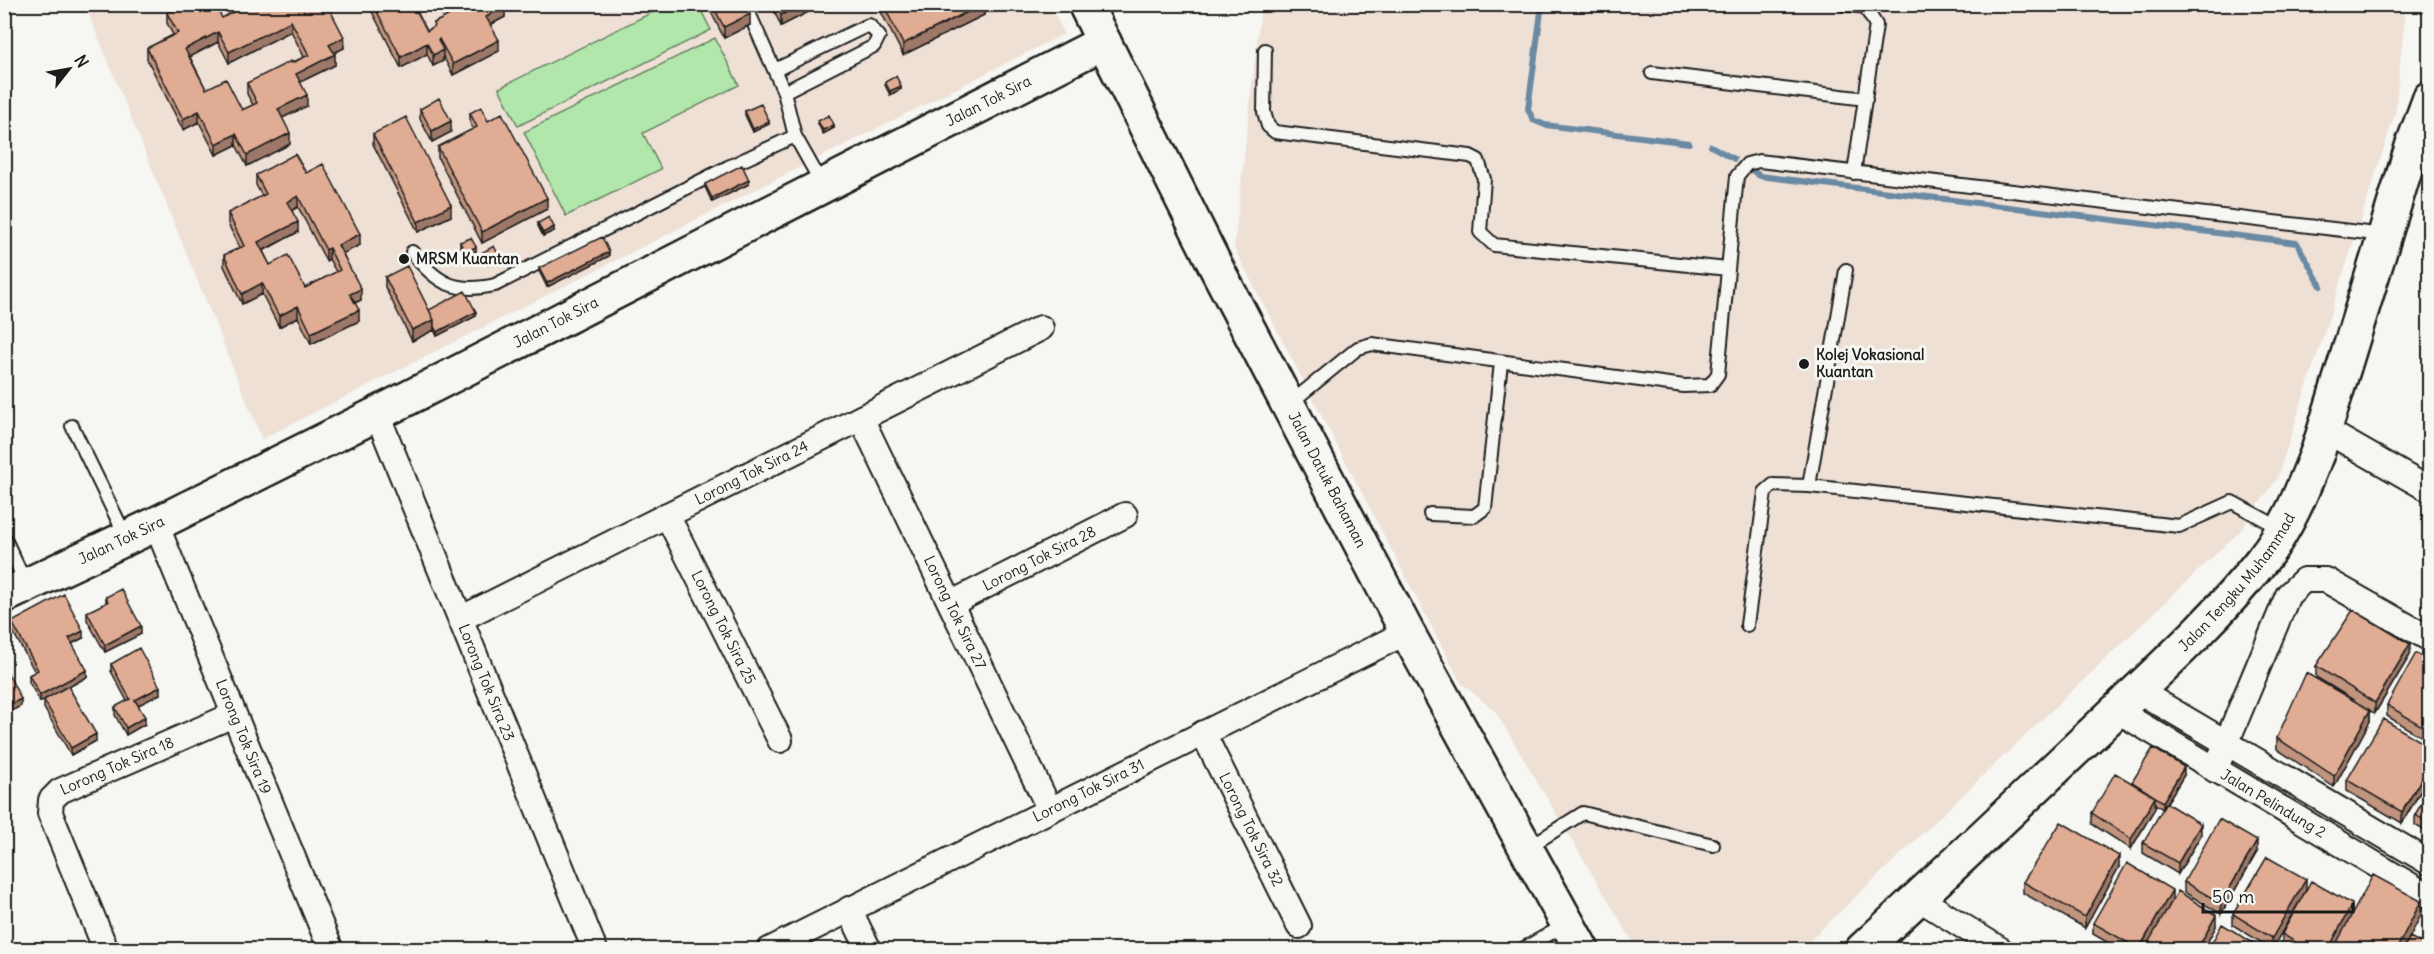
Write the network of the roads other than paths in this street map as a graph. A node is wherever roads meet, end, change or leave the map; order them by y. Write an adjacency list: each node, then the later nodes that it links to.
1 (745, 4): 6 (lane)
2 (1085, 4): 4 (street, Jalan Datuk Bahaman)
3 (1843, 4): 10 (lane)
4 (1104, 42): 13 (street, Jalan Tok Sira); 20 (street, Jalan Datuk Bahaman)
5 (1265, 50): 16 (lane)
6 (775, 70): 8 (lane); 8 (lane)
7 (1652, 73): 10 (lane)
8 (784, 92): 11 (lane)
9 (2430, 98): 14 (street, Jalan Tengku Muhammad)
10 (1866, 99): 12 (lane)
11 (795, 136): 13 (lane); 15 (lane)
12 (1854, 173): 14 (lane); 16 (lane)
13 (823, 186): 21 (street, Jalan Tok Sira)
14 (2385, 235): 24 (street, Jalan Tengku Muhammad)
15 (412, 252)
16 (1728, 269): 19 (lane)
17 (1846, 270): 25 (lane)
18 (1041, 328): 22 (street, Lorong Tok Sira 24)
19 (1501, 363): 20 (lane); 27 (lane)
20 (1288, 405): 38 (street, Jalan Datuk Bahaman)
21 (377, 414): 30 (street, Jalan Tok Sira); 36 (street, Lorong Tok Sira 23)
22 (861, 418): 28 (street, Lorong Tok Sira 24); 35 (street, Lorong Tok Sira 27)
23 (72, 426): 33 (lane)
24 (2325, 430): 26 (street); 31 (street, Jalan Tengku Muhammad)
25 (1809, 486): 31 (lane); 37 (lane)
26 (2430, 490)
27 (1430, 514)
28 (667, 515): 36 (street, Lorong Tok Sira 24); 43 (street, Lorong Tok Sira 25)
29 (1125, 515): 35 (street, Lorong Tok Sira 28)
30 (156, 524): 33 (street, Jalan Tok Sira); 41 (street, Lorong Tok Sira 19)
31 (2282, 530): 40 (street, Jalan Tengku Muhammad)
32 (4, 537): 34 (lane)
33 (126, 538): 34 (street, Jalan Tok Sira)
34 (15, 590)
35 (952, 603): 46 (street, Lorong Tok Sira 27)
36 (462, 618): 58 (street, Lorong Tok Sira 23)
37 (1747, 625)
38 (1407, 632): 42 (street, Lorong Tok Sira 31); 48 (street, Jalan Datuk Bahaman)
39 (2430, 639): 44 (street)
40 (2126, 700): 44 (street); 45 (street, Jalan Pelindung 2); 51 (street, Jalan Tengku Muhammad)
41 (234, 715): 56 (street, Lorong Tok Sira 18); 57 (street, Lorong Tok Sira 19)
42 (1203, 733): 46 (street, Lorong Tok Sira 31); 53 (street, Lorong Tok Sira 32)
43 (780, 740)
44 (2226, 745): 45 (street); 49 (street)
45 (2215, 770): 50 (street, Jalan Pelindung 2)
46 (1049, 808): 52 (street, Lorong Tok Sira 31)
47 (1713, 845): 48 (lane)
48 (1526, 849): 54 (street, Jalan Datuk Bahaman)
49 (2430, 863)
50 (2430, 897)
51 (1918, 898): 55 (street); 62 (street, Jalan Tengku Muhammad)
52 (849, 909): 59 (street, Lorong Tok Sira 31); 60 (street)
53 (1299, 926)
54 (1575, 937): 61 (lane)
55 (1988, 947)
56 (106, 950)
57 (331, 950)
58 (596, 950)
59 (769, 950)
60 (869, 950)
61 (1521, 950)
62 (1862, 950)

